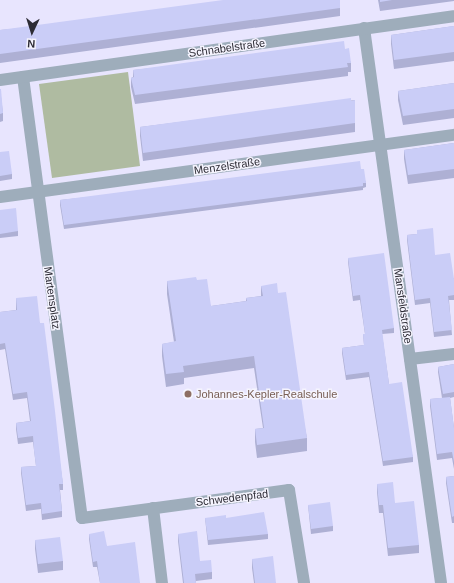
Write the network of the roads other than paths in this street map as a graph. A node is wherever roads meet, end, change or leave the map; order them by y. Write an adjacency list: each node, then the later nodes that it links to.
1 (454, 16): 2 (street, Schnabelstraße)
2 (364, 28): 3 (street, Schnabelstraße); 6 (street, Mansfeldstraße)
3 (23, 77): 4 (street, Schnabelstraße); 7 (street, Martensplatz)
4 (0, 80)
5 (454, 135): 6 (street, Menzelstraße)
6 (381, 146): 7 (street, Menzelstraße); 10 (street, Mansfeldstraße)
7 (38, 192): 8 (street, Menzelstraße); 12 (street, Martensplatz)
8 (0, 197)
9 (454, 354): 10 (street)
10 (410, 359): 15 (street, Mansfeldstraße)
11 (153, 508): 12 (street, Schwedenpfad); 13 (street); 14 (street, Schwedenpfad)
12 (82, 518)
13 (162, 583)
14 (304, 583)
15 (441, 583)

